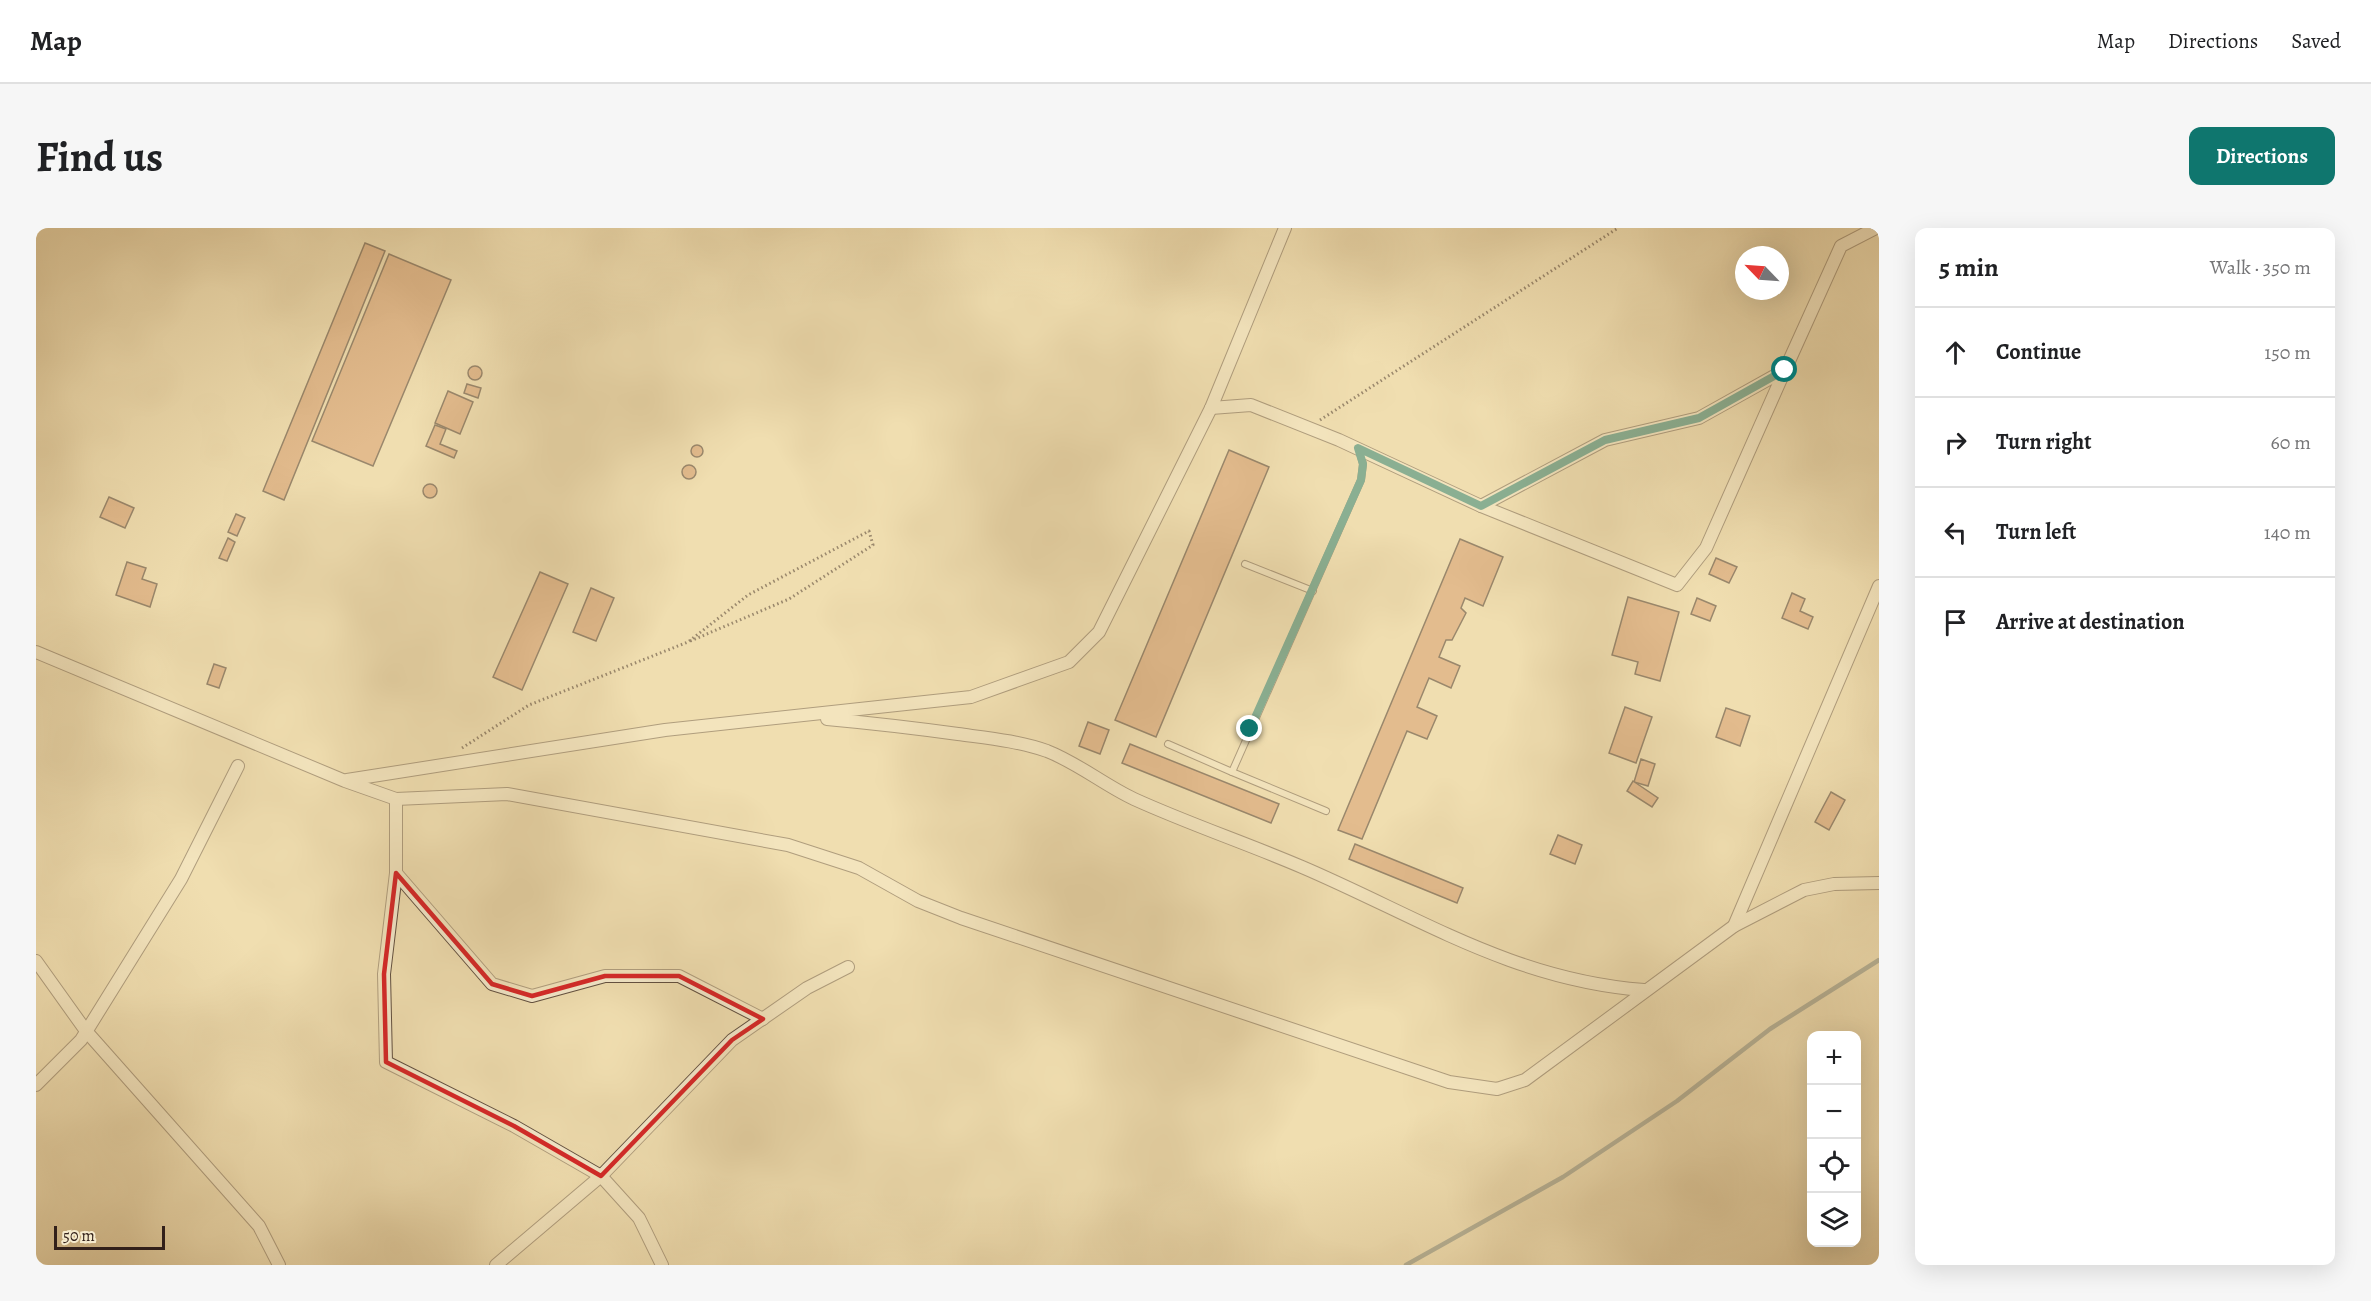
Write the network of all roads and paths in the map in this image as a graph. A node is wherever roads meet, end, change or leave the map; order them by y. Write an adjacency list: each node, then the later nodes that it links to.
1 (1285, 228): 5 (street)
2 (1618, 228): 6 (path)
3 (1876, 228): 4 (street)
4 (1785, 370): 8 (street); 8 (street)
5 (1210, 408): 6 (street); 14 (street)
6 (1309, 428): 7 (street)
7 (1358, 448): 8 (street); 11 (lane)
8 (1481, 506)
9 (1245, 564): 11 (lane)
10 (1879, 586): 24 (street)
11 (1313, 591): 18 (lane)
12 (688, 642): 12 (path); 16 (path)
13 (36, 652): 19 (street)
14 (805, 716): 16 (street); 27 (street)
15 (1168, 744): 18 (lane)
16 (438, 764): 19 (street)
17 (238, 766): 29 (street)
18 (1232, 772): 21 (lane)
19 (345, 780): 20 (street)
20 (396, 799): 22 (street); 27 (street)
21 (1326, 811)
22 (396, 873): 28 (street); 31 (street)
23 (1879, 884): 24 (street)
24 (1734, 926): 27 (street)
25 (36, 961): 29 (street)
26 (848, 967): 28 (street)
27 (1644, 990)
28 (763, 1019): 31 (street)
29 (86, 1031): 30 (street); 32 (street)
30 (36, 1085)
31 (601, 1176): 33 (street); 34 (street)
32 (279, 1265)
33 (496, 1265)
34 (662, 1265)

